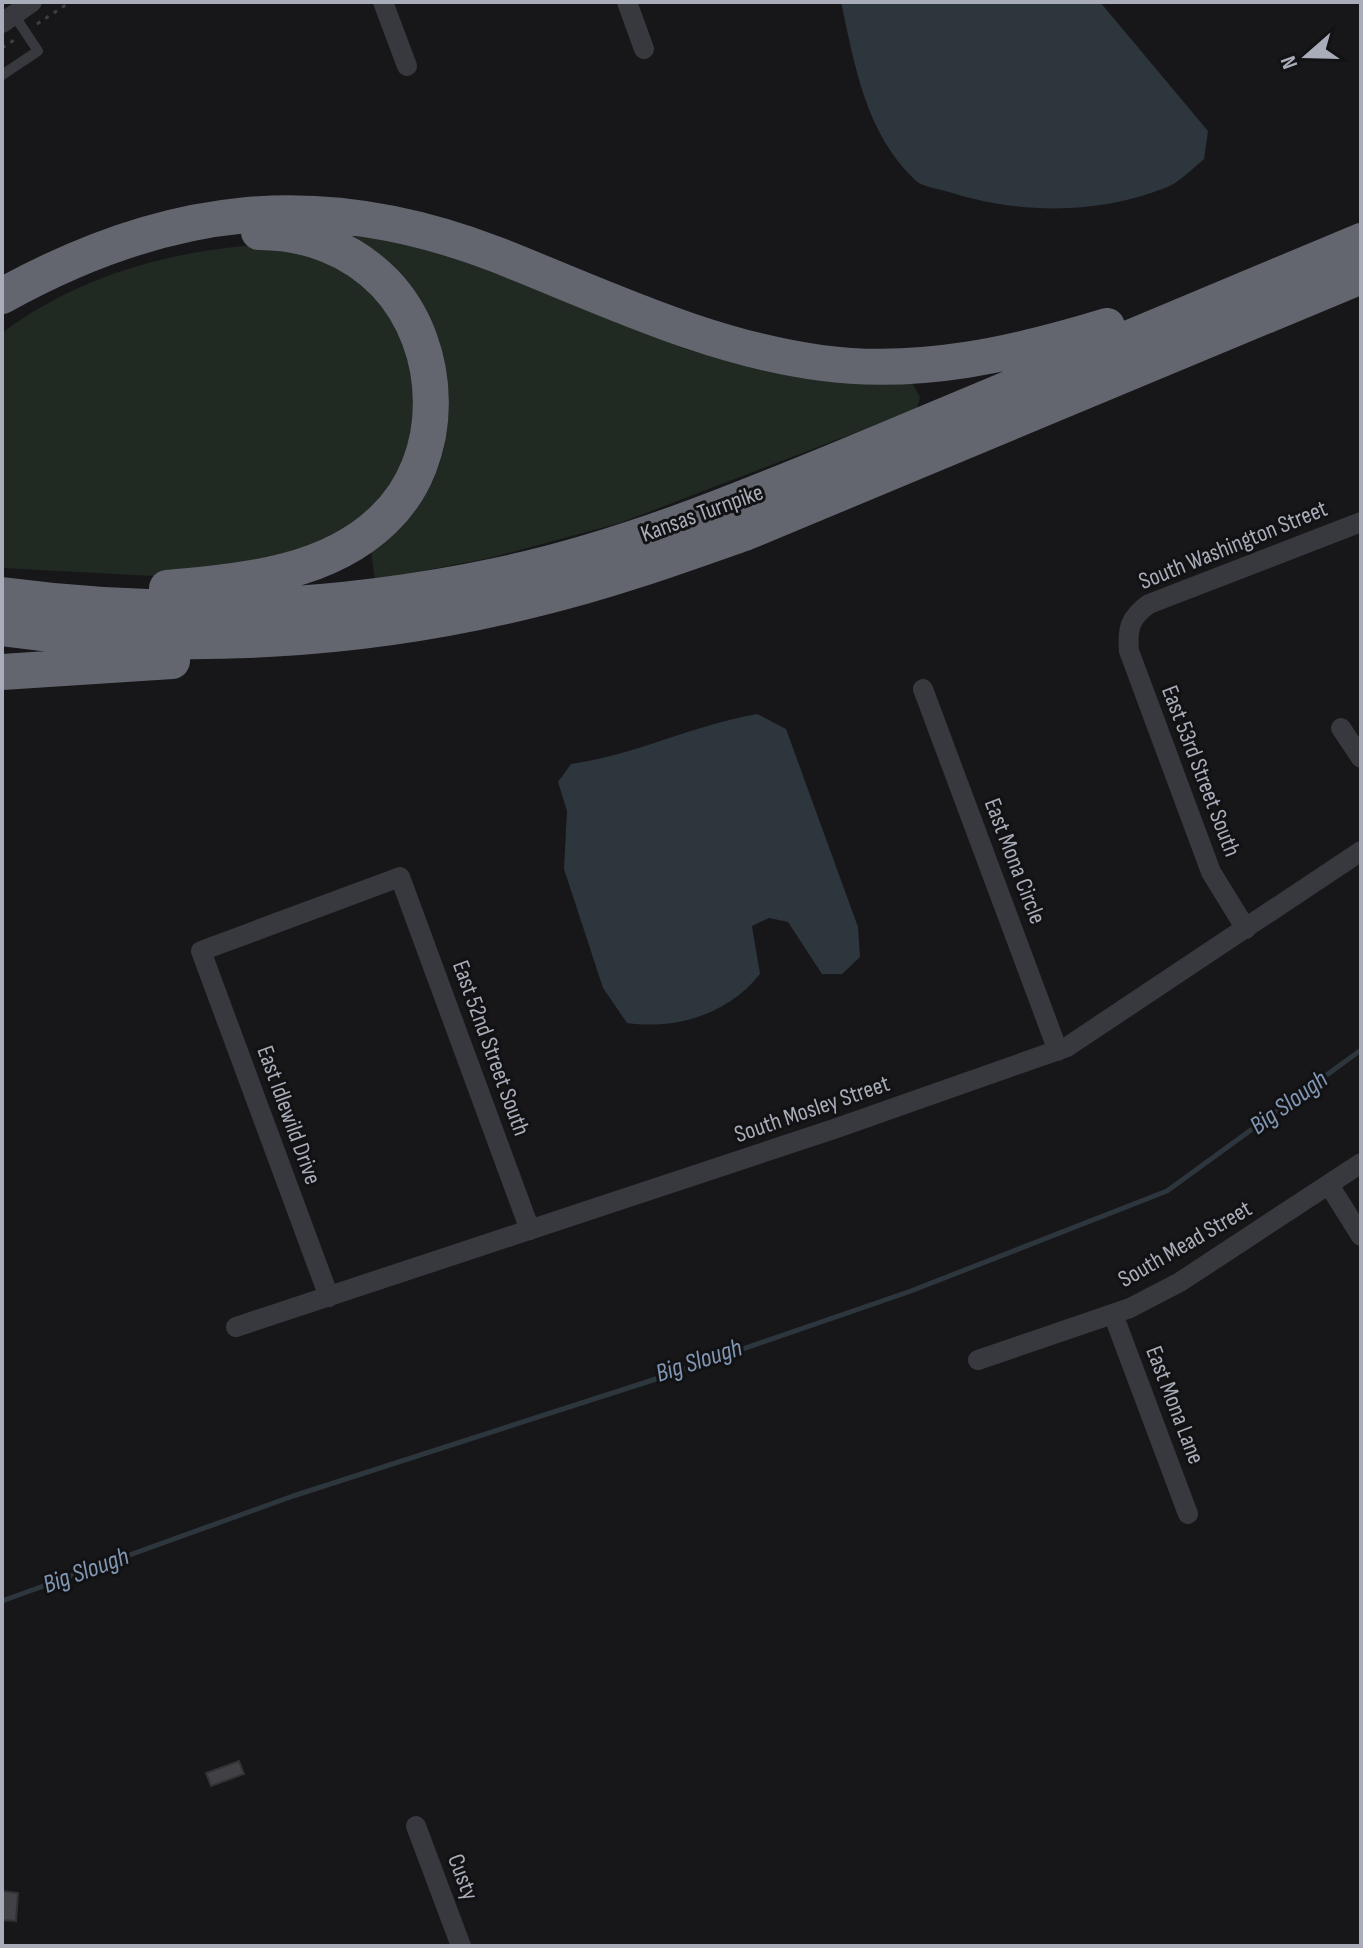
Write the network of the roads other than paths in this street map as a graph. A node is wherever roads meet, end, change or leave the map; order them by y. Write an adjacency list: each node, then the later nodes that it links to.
1 (32, 2): 4 (street)
2 (383, 2): 6 (street)
3 (627, 2): 5 (street)
4 (8, 19): 7 (lane)
5 (644, 49)
6 (407, 66)
7 (2, 75)
8 (1361, 241): 9 (highway, Kansas Turnpike)
9 (1319, 259): 11 (highway); 15 (highway, Kansas Turnpike)
10 (1361, 276): 16 (highway, Kansas Turnpike)
11 (2, 296)
12 (2, 315): 14 (highway)
13 (1361, 522): 17 (street, South Washington Street)
14 (2, 583)
15 (2, 595)
16 (411, 624): 18 (highway, Kansas Turnpike); 19 (highway)
17 (1130, 624): 25 (street, East 53rd Street South)
18 (2, 628)
19 (2, 672)
20 (923, 689): 26 (street, East Mona Circle)
21 (1341, 728): 22 (street)
22 (1361, 758)
23 (1361, 851): 25 (street, South Mosley Street)
24 (403, 884): 29 (street, East 52nd Street South); 31 (street, East Idlewild Drive)
25 (1246, 929): 26 (street, South Mosley Street)
26 (1058, 1051): 29 (street, South Mosley Street)
27 (1361, 1163): 28 (street, South Mead Street)
28 (1329, 1185): 30 (street); 32 (street, South Mead Street)
29 (530, 1230): 31 (street, South Mosley Street)
30 (1361, 1236)
31 (329, 1297): 33 (street, South Mosley Street)
32 (1113, 1314): 34 (street, South Mead Street); 35 (street, East Mona Lane)
33 (236, 1327)
34 (978, 1360)
35 (1188, 1514)
36 (416, 1826): 37 (street, Custy)
37 (461, 1946)

